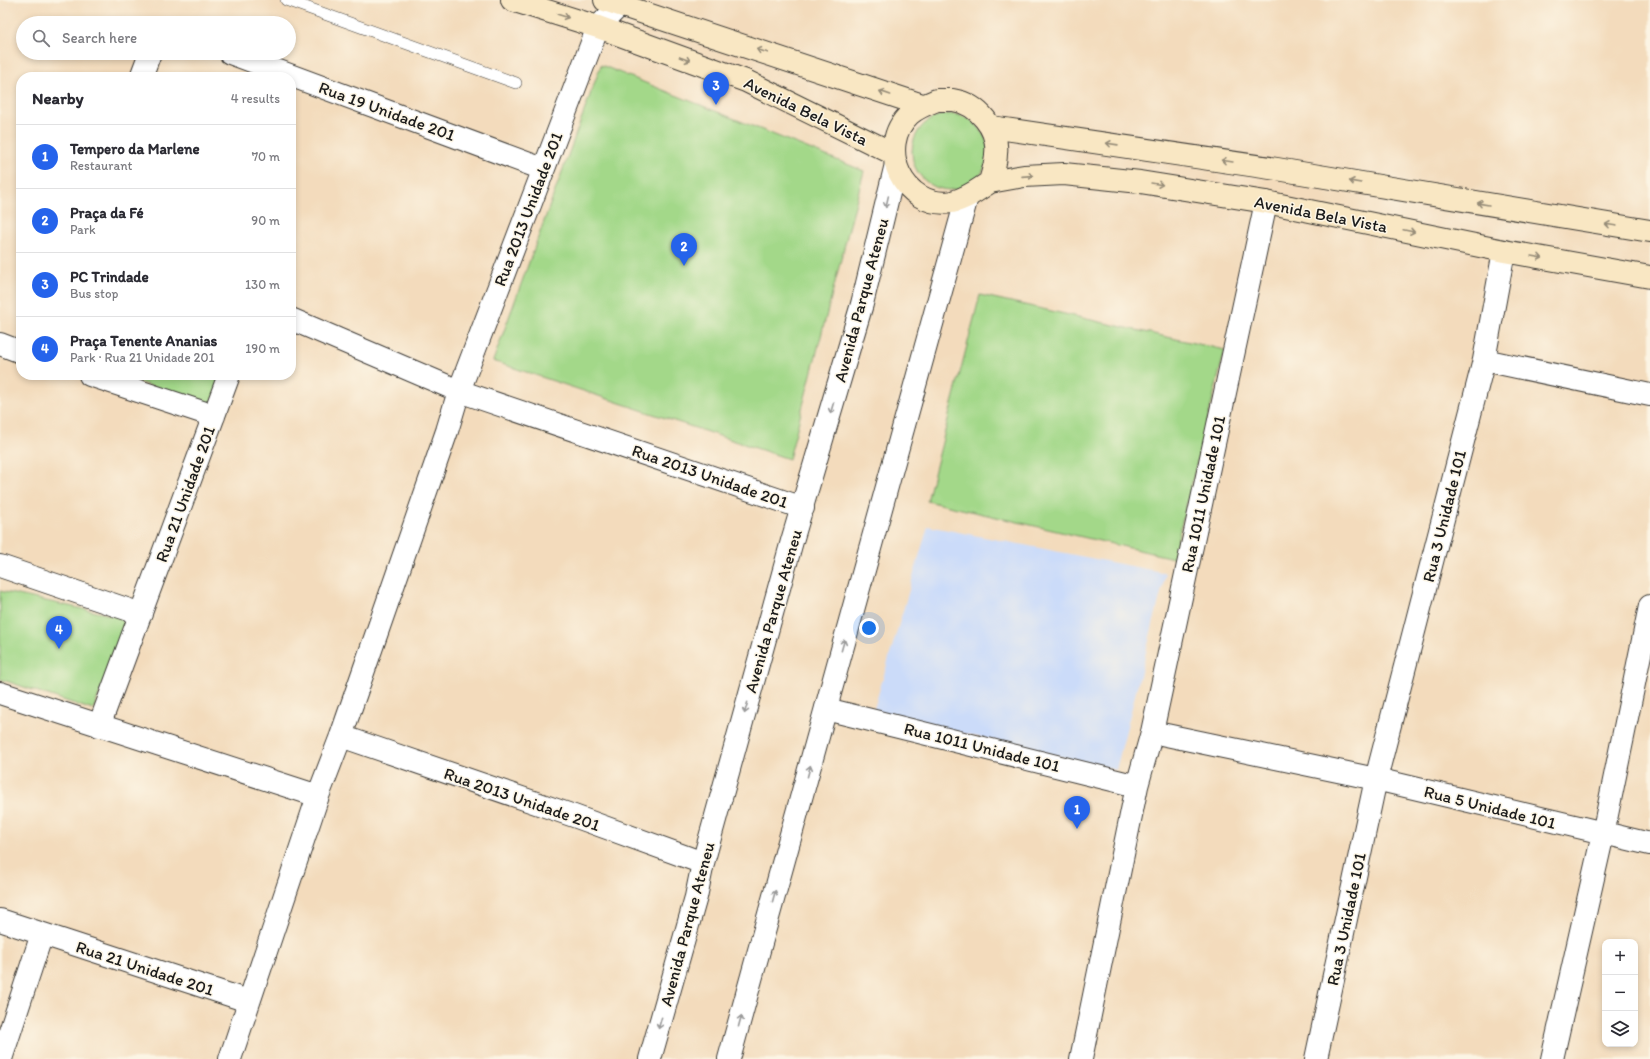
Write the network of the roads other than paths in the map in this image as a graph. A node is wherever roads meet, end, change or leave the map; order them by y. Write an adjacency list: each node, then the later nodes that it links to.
1 (286, 0): 10 (lane)
2 (512, 0): 4 (main road, Avenida Bela Vista, one-way to 4)
3 (617, 2): 4 (street); 11 (main road, Avenida Bela Vista, one-way to 3)
4 (598, 27): 13 (main road, Avenida Bela Vista, one-way to 13); 14 (street, Rua 2013 Unidade 201)
5 (147, 60): 7 (street)
6 (249, 60): 8 (street, Rua 19 Unidade 201)
7 (143, 72)
8 (281, 72)
9 (296, 77): 14 (street, Rua 19 Unidade 201)
10 (516, 83)
11 (922, 105): 12 (main road); 13 (main road)
12 (991, 128): 15 (main road); 18 (main road, Avenida Bela Vista, one-way to 12)
13 (895, 159): 16 (main road); 30 (street, Avenida Parque Ateneu, one-way to 30)
14 (543, 169): 27 (street, Rua 2013 Unidade 201)
15 (990, 182): 16 (main road); 17 (main road, Avenida Bela Vista, one-way to 17)
16 (967, 197): 35 (street, one-way to 16)
17 (1266, 202): 19 (main road, Avenida Bela Vista, one-way to 19); 37 (street, Rua 1011 Unidade 101)
18 (1650, 231)
19 (1504, 251): 20 (main road, Avenida Bela Vista, one-way to 20); 24 (street, Rua 3 Unidade 101)
20 (1650, 277)
21 (296, 321): 27 (street)
22 (0, 344): 23 (street)
23 (16, 350)
24 (1484, 360): 28 (street); 39 (street, Rua 3 Unidade 101)
25 (105, 380): 29 (street)
26 (227, 380): 29 (street, Rua 21 Unidade 201)
27 (459, 391): 30 (street, Rua 2013 Unidade 201); 38 (street, Rua 2013 Unidade 201)
28 (1650, 395)
29 (214, 416): 33 (street, Rua 21 Unidade 201)
30 (803, 508): 44 (street, Avenida Parque Ateneu, one-way to 44)
31 (0, 566): 33 (street)
32 (1650, 606): 42 (street)
33 (141, 614): 36 (street, Rua 21 Unidade 201)
34 (0, 693): 36 (street)
35 (826, 708): 40 (street, Rua 1011 Unidade 101); 52 (street, one-way to 35)
36 (99, 726): 41 (street)
37 (1152, 732): 39 (street); 40 (street, Rua 1011 Unidade 101)
38 (341, 736): 41 (street, Rua 2013 Unidade 201); 44 (street, Rua 2013 Unidade 201)
39 (1376, 779): 42 (street, Rua 5 Unidade 101); 54 (street, Rua 3 Unidade 101)
40 (1137, 786): 53 (street, Rua 1011 Unidade 101)
41 (318, 796): 47 (street, Rua 2013 Unidade 201)
42 (1603, 834): 43 (street, Rua 5 Unidade 101); 55 (street)
43 (1650, 844)
44 (703, 863): 51 (street, Avenida Parque Ateneu, one-way to 51)
45 (0, 920): 46 (street, Rua 21 Unidade 201)
46 (42, 934): 47 (street, Rua 21 Unidade 201); 48 (street)
47 (248, 1001): 50 (street, Rua 2013 Unidade 201)
48 (4, 1037): 49 (street)
49 (1, 1059)
50 (230, 1059)
51 (650, 1059)
52 (729, 1059)
53 (1081, 1059)
54 (1316, 1059)
55 (1552, 1059)

